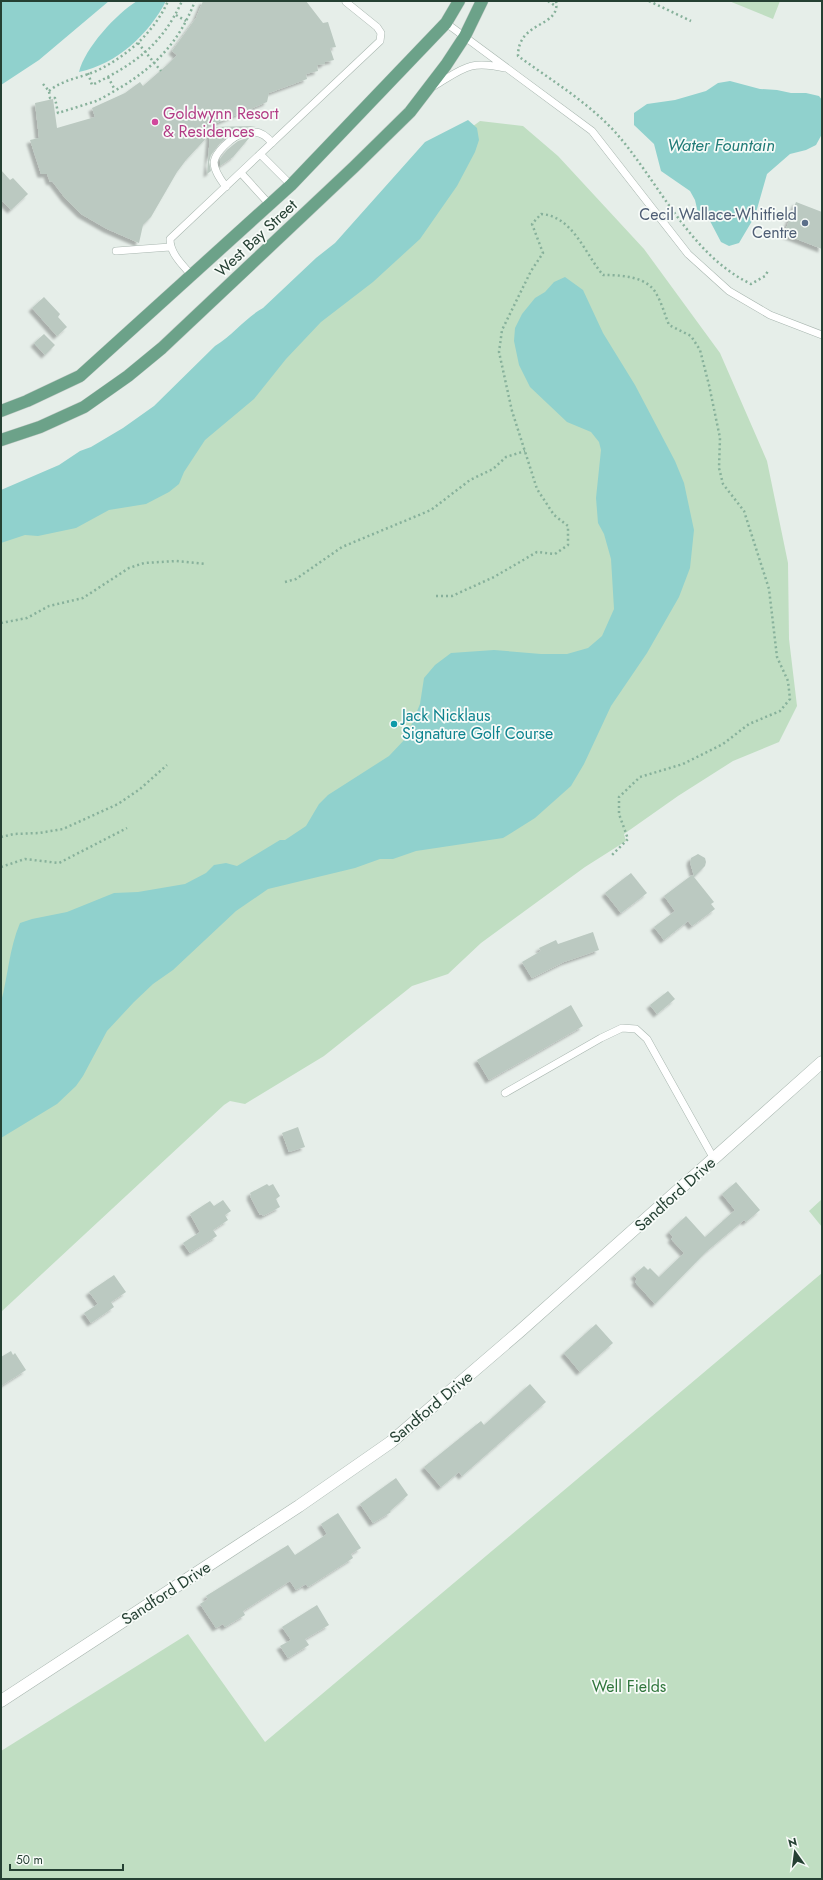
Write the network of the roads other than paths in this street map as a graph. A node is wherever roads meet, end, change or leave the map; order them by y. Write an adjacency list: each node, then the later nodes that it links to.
1 (459, 1): 4 (main road, West Bay Street)
2 (482, 1): 5 (main road, West Bay Street)
3 (346, 2): 8 (lane)
4 (446, 23): 5 (lane); 11 (main road, West Bay Street)
5 (465, 36): 6 (lane); 7 (main road, West Bay Street)
6 (508, 68): 7 (lane); 17 (lane)
7 (426, 91): 19 (main road, West Bay Street)
8 (272, 143): 9 (lane); 12 (lane)
9 (260, 154): 10 (lane); 11 (lane)
10 (241, 173): 12 (lane); 13 (lane)
11 (291, 185): 13 (main road, West Bay Street)
12 (226, 187): 14 (lane)
13 (270, 205): 16 (main road, West Bay Street)
14 (170, 247): 15 (lane); 16 (lane)
15 (116, 251)
16 (192, 276): 18 (main road, West Bay Street)
17 (822, 335)
18 (1, 411)
19 (1, 440)
20 (822, 1062): 22 (street, Sandford Drive)
21 (505, 1093): 22 (lane)
22 (714, 1159): 23 (street, Sandford Drive)
23 (1, 1701)

